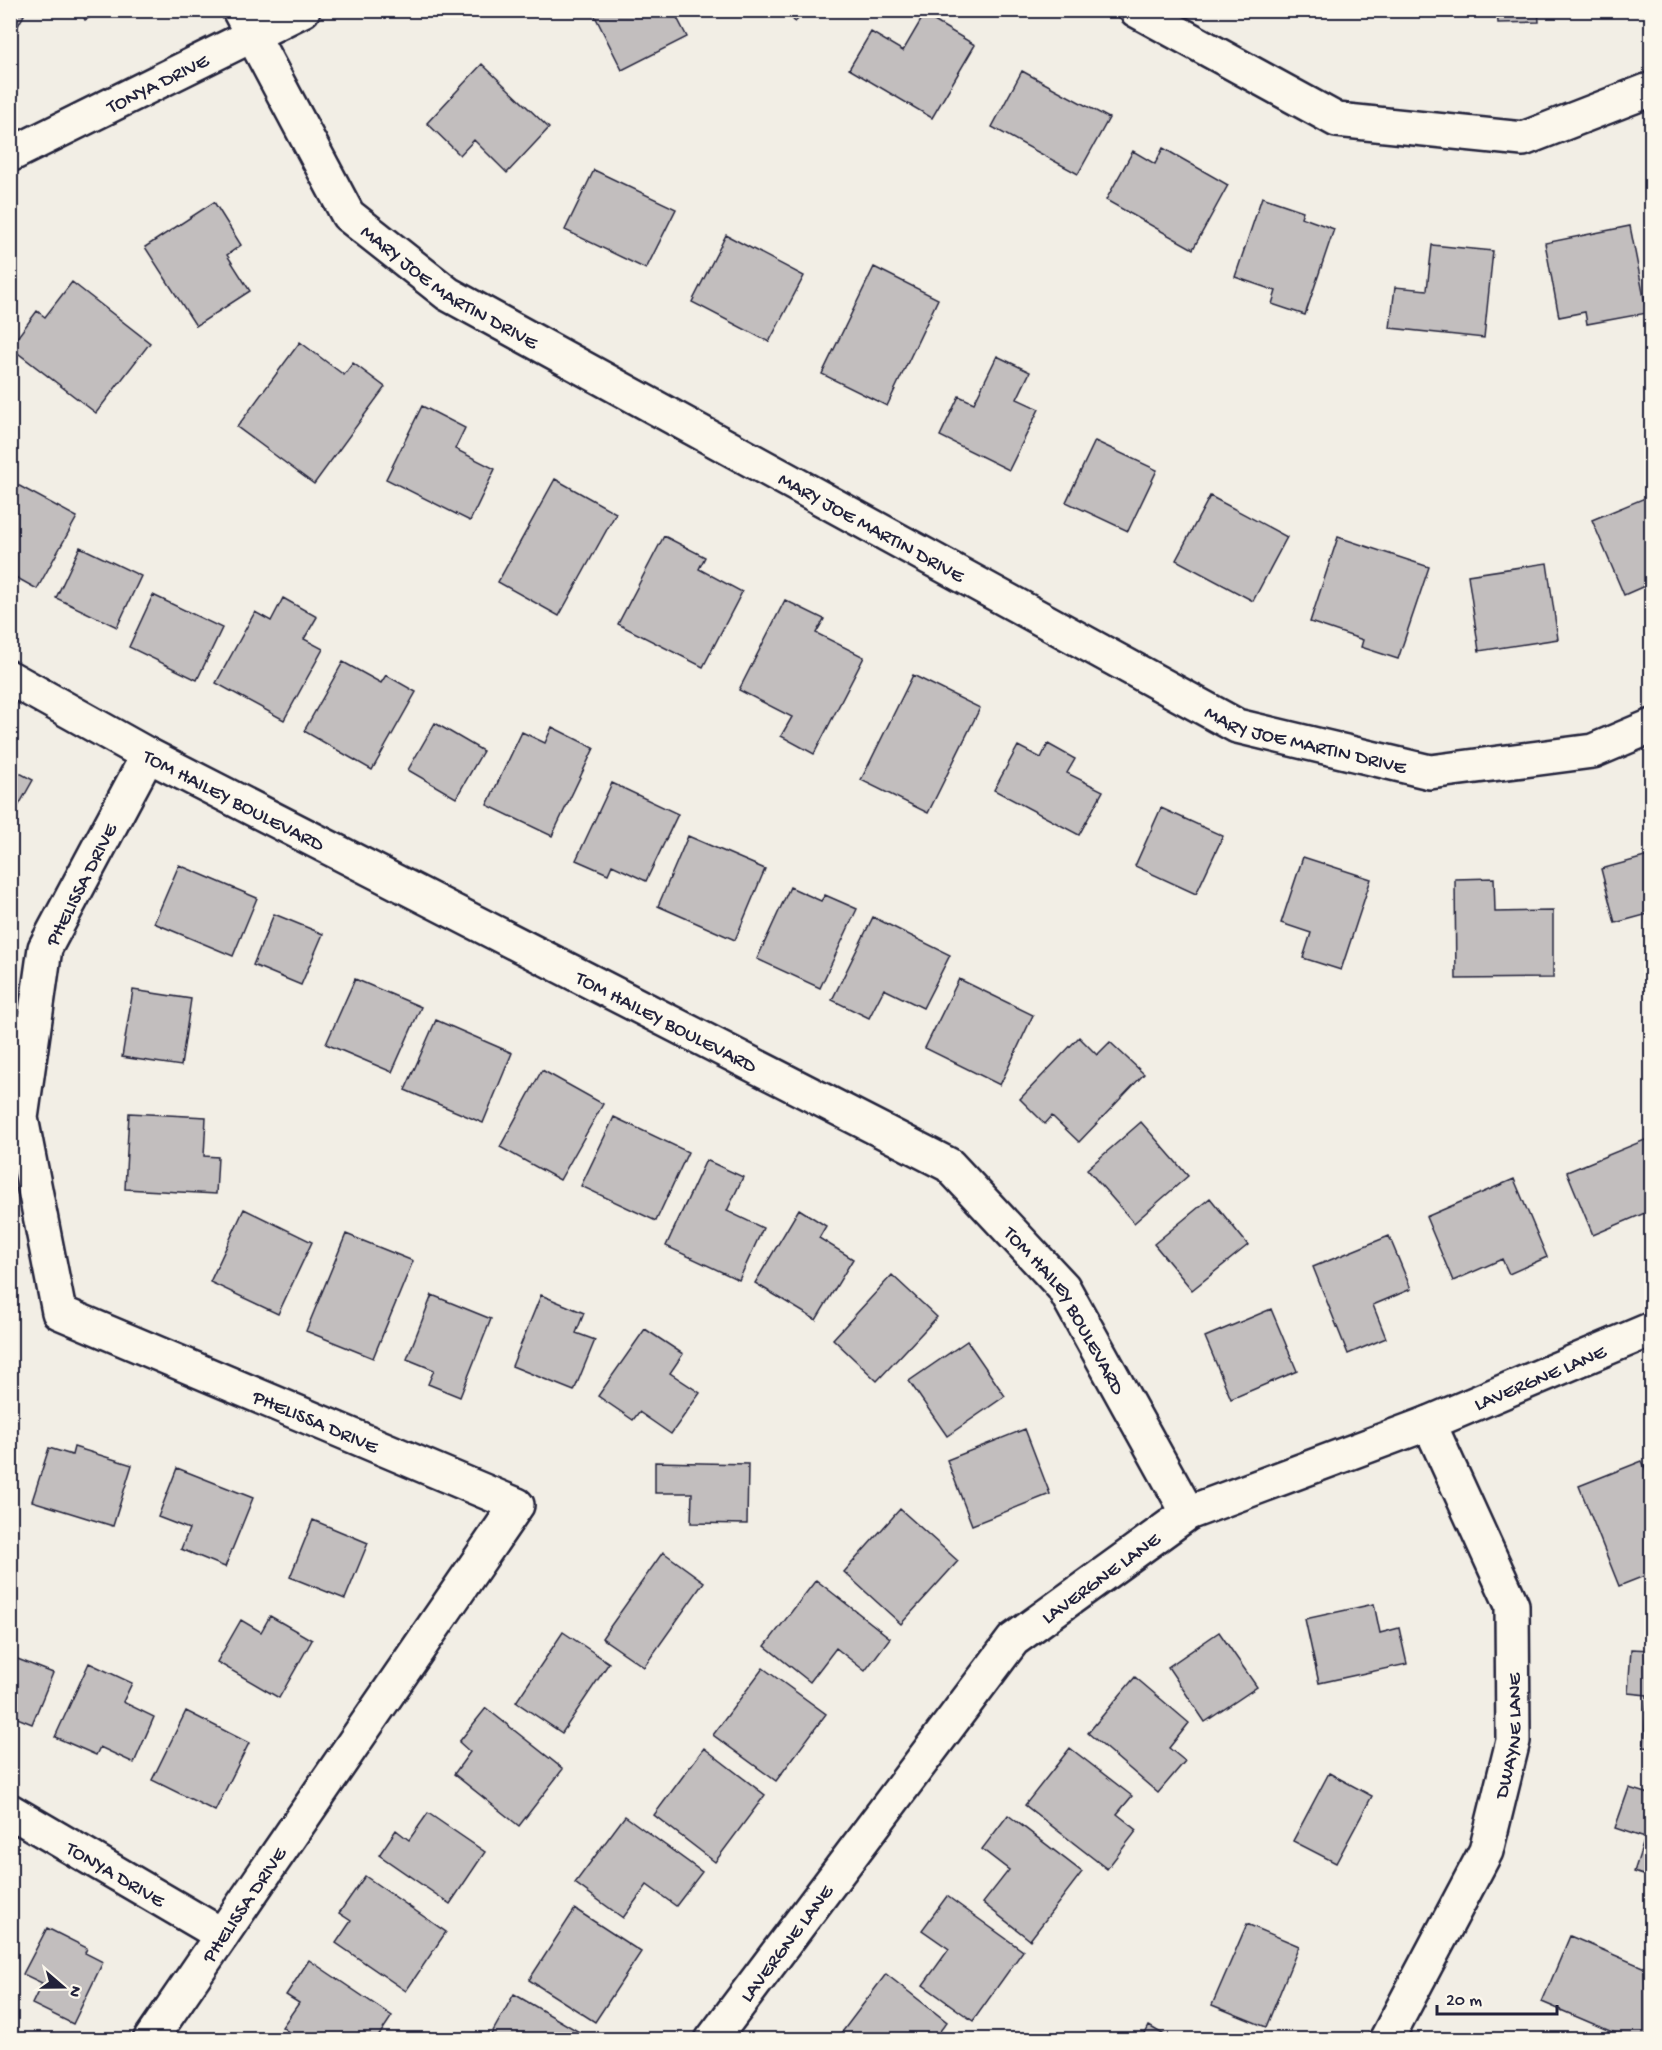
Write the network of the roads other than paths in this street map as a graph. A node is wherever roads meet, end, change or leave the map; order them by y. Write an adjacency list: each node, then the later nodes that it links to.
1 (303, 10): 3 (street, TONYA DRIVE)
2 (1136, 10): 4 (street)
3 (245, 23): 5 (street, TONYA DRIVE); 7 (street, MARY JOE MARTIN DRIVE)
4 (1652, 89)
5 (10, 155)
6 (10, 678): 8 (street, TOM HAILEY BOULEVARD)
7 (1652, 726)
8 (148, 755): 11 (street, TOM HAILEY BOULEVARD); 13 (street, PHELISSA DRIVE)
9 (1652, 1329): 10 (street, LAVERGNE LANE)
10 (1429, 1423): 11 (street, LAVERGNE LANE); 16 (street, DWAYNE LANE)
11 (1188, 1513): 15 (street, LAVERGNE LANE)
12 (10, 1811): 13 (street, TONYA DRIVE)
13 (222, 1935): 14 (street, PHELISSA DRIVE)
14 (150, 2040)
15 (712, 2040)
16 (1386, 2040)

